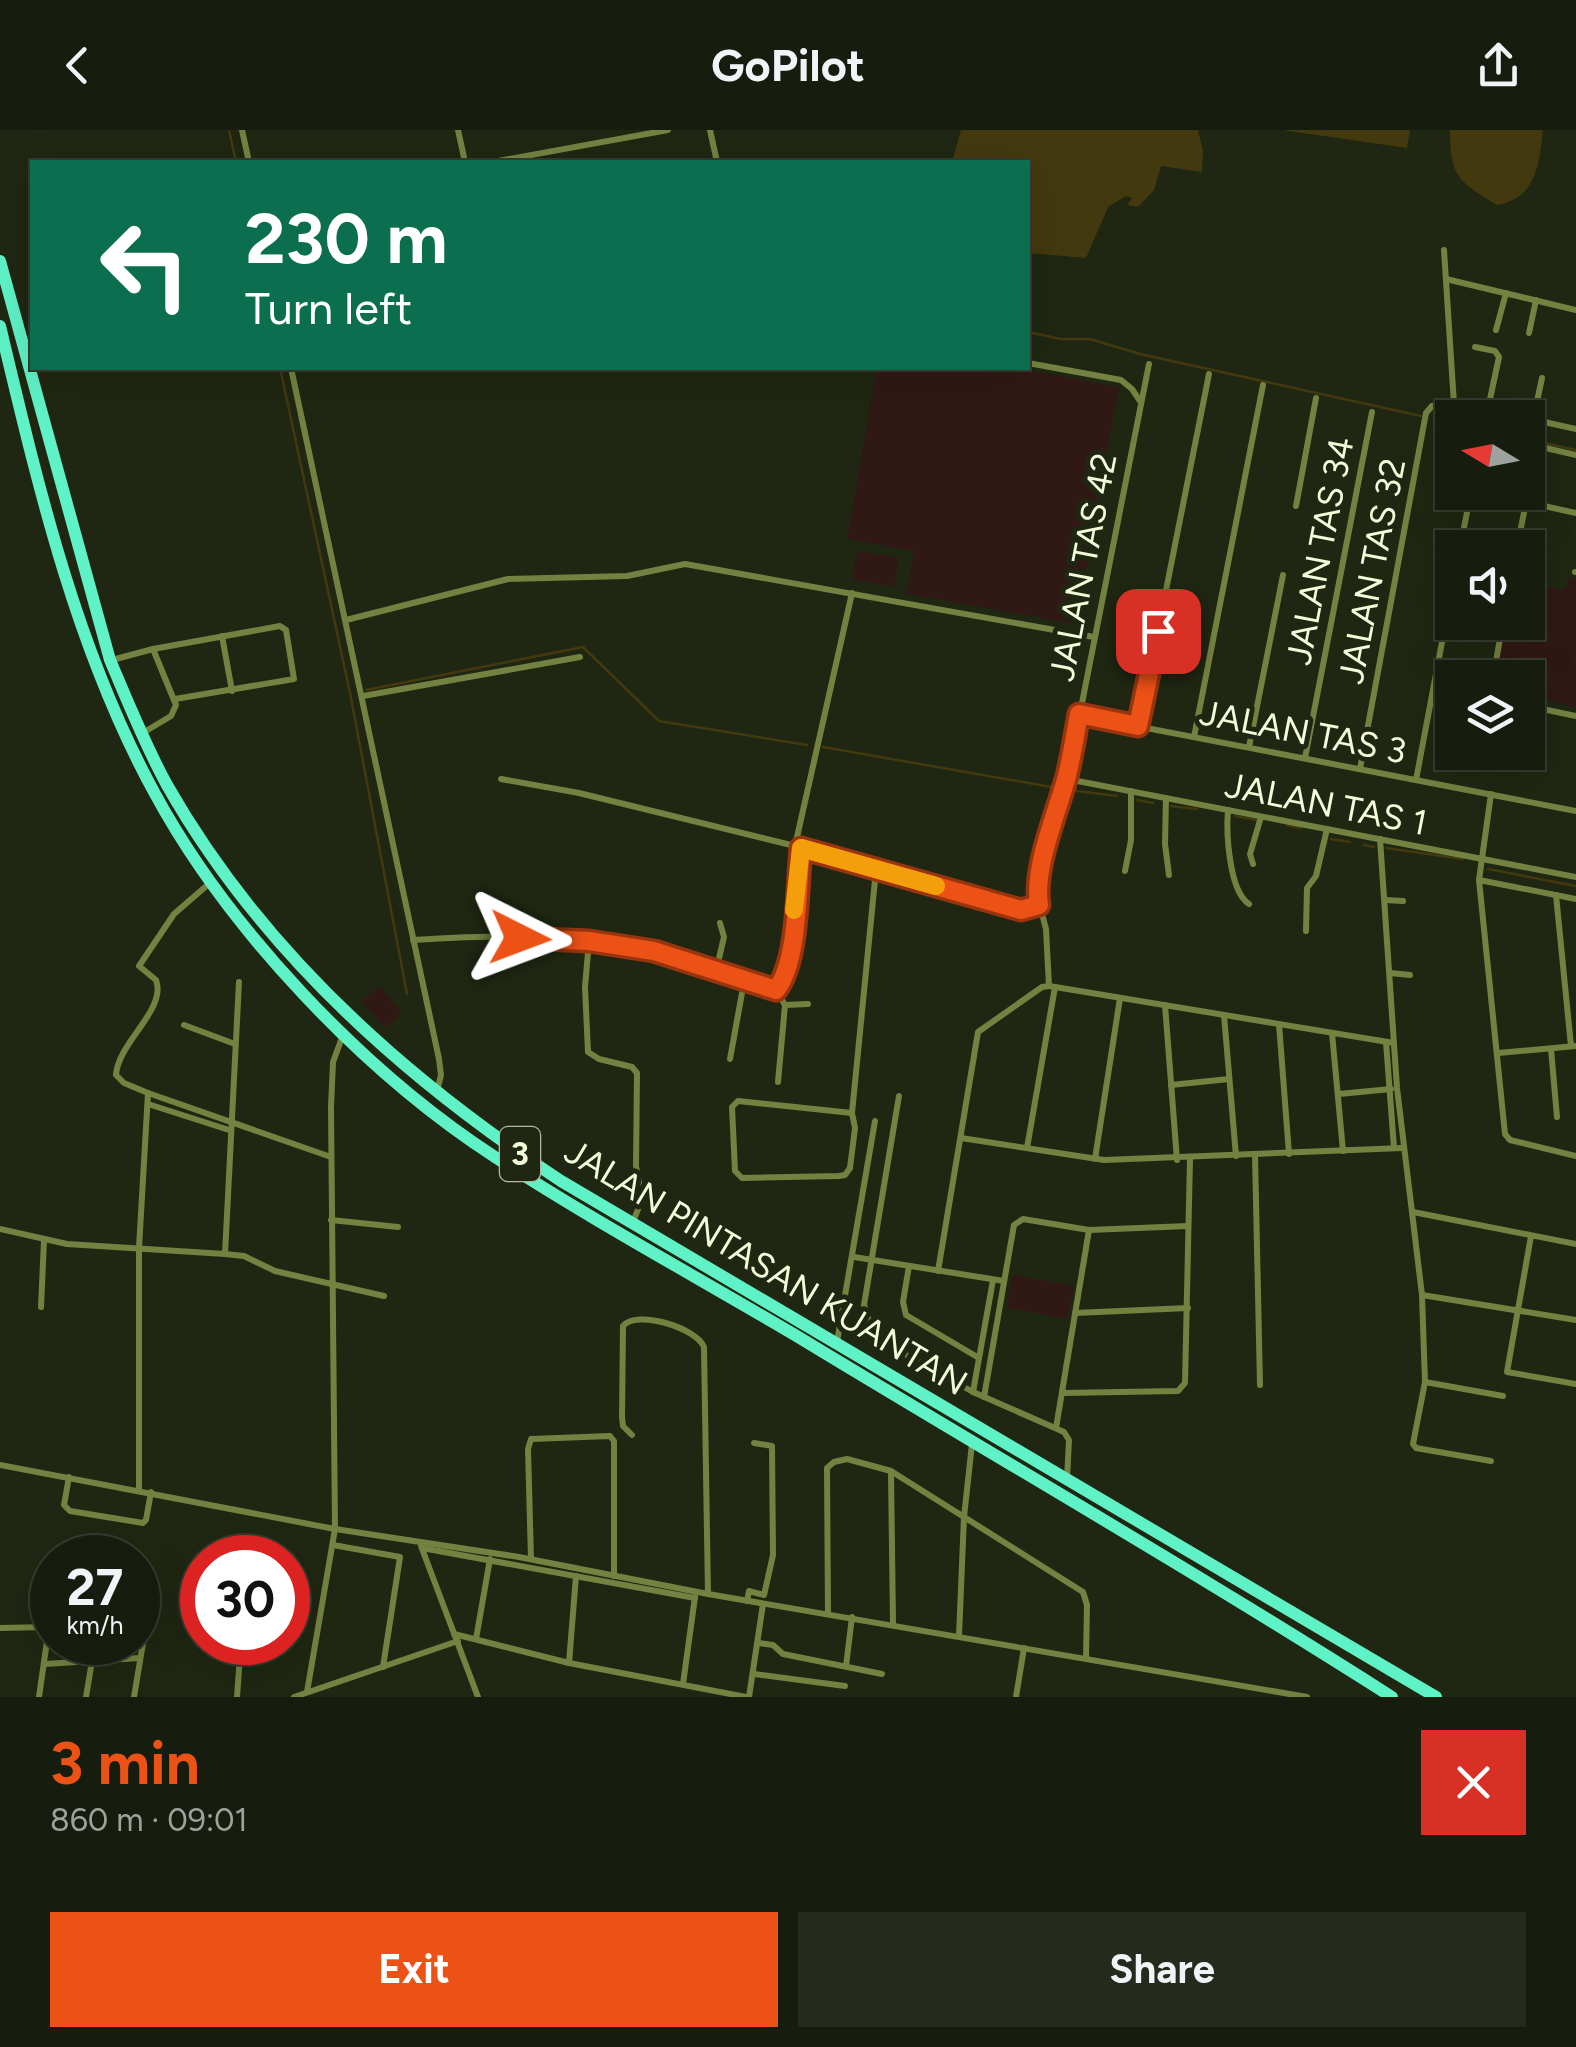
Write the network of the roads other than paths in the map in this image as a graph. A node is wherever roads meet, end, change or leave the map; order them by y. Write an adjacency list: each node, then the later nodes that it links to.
1 (242, 130): 5 (street)
2 (458, 130): 6 (street)
3 (668, 130): 7 (street)
4 (710, 130): 8 (street)
5 (248, 160)
6 (465, 160)
7 (504, 160)
8 (717, 160)
9 (1444, 250): 11 (street)
10 (0, 262): 47 (highway, JALAN PINTASAN KUANTAN / 3)
11 (1446, 279): 12 (street); 26 (street)
12 (1506, 293): 13 (street); 16 (street)
13 (1536, 300): 14 (street); 17 (street)
14 (1576, 310)
15 (0, 326): 80 (highway, JALAN PINTASAN KUANTAN / 3)
16 (1496, 330)
17 (1529, 333)
18 (1475, 347): 27 (street)
19 (1030, 364): 29 (street)
20 (1149, 364): 29 (street, JALAN TAS 42)
21 (291, 370): 41 (street)
22 (1209, 374): 55 (street)
23 (1542, 378): 28 (street)
24 (1263, 385): 57 (street)
25 (1316, 398): 36 (street)
26 (1454, 400)
27 (1489, 400)
28 (1536, 400)
29 (1141, 404): 43 (street, JALAN TAS 42)
30 (1435, 406): 60 (street, JALAN TAS 32)
31 (1372, 412): 59 (street, JALAN TAS 34)
32 (1545, 422): 33 (street)
33 (1576, 429)
34 (1545, 448): 35 (street)
35 (1576, 455)
36 (1296, 506)
37 (1545, 506): 38 (street)
38 (1576, 513)
39 (1283, 575): 58 (street)
40 (852, 593): 41 (street); 43 (street); 72 (street)
41 (346, 620): 50 (street)
42 (222, 636): 45 (street); 49 (street); 49 (street)
43 (1094, 638): 53 (street, JALAN TAS 42)
44 (1443, 640): 48 (street)
45 (153, 648): 47 (street); 51 (street)
46 (580, 657): 50 (street)
47 (110, 660): 56 (highway, JALAN PINTASAN KUANTAN / 3)
48 (1434, 687): 63 (street)
49 (232, 691): 51 (street)
50 (363, 696): 89 (street)
51 (175, 699): 56 (street)
52 (1545, 710): 54 (street)
53 (1079, 714): 55 (street, JALAN TAS 3); 62 (street, JALAN TAS 42)
54 (1576, 716)
55 (1138, 726): 57 (street, JALAN TAS 3)
56 (142, 734): 117 (highway, JALAN PINTASAN KUANTAN / 3)
57 (1194, 737): 58 (street, JALAN TAS 3)
58 (1249, 748): 59 (street, JALAN TAS 3)
59 (1305, 758): 60 (street, JALAN TAS 3)
60 (1360, 769): 63 (street, JALAN TAS 3)
61 (501, 778): 72 (street)
62 (1066, 779): 64 (street, JALAN TAS 1); 86 (street, JALAN TAS 42)
63 (1416, 780): 65 (street, JALAN TAS 3)
64 (1132, 792): 66 (street, JALAN TAS 1); 76 (street)
65 (1492, 794): 68 (street, JALAN TAS 3); 73 (street)
66 (1166, 798): 67 (street, JALAN TAS 1); 77 (street)
67 (1228, 810): 69 (street, JALAN TAS 1); 85 (street)
68 (1576, 810)
69 (1262, 816): 70 (street, JALAN TAS 1); 74 (street)
70 (1327, 829): 71 (street, JALAN TAS 1); 88 (street)
71 (1380, 840): 73 (street, JALAN TAS 1); 83 (street)
72 (798, 847): 75 (street); 97 (street)
73 (1480, 859): 78 (street, JALAN TAS 1); 79 (street)
74 (1253, 864)
75 (876, 870): 86 (street); 122 (street)
76 (1125, 871)
77 (1169, 875)
78 (1576, 877)
79 (1479, 880): 81 (street); 111 (street)
80 (211, 882): 106 (highway, JALAN PINTASAN KUANTAN / 3); 118 (street)
81 (1556, 895): 82 (street); 109 (street)
82 (1576, 899)
83 (1385, 900): 84 (street); 92 (street)
84 (1403, 901)
85 (1248, 904)
86 (1039, 905): 96 (street, JALAN TAS 42)
87 (720, 923): 91 (street)
88 (1306, 931)
89 (413, 940): 90 (street); 117 (street)
90 (589, 941): 91 (street); 142 (street)
91 (716, 971): 95 (street)
92 (1390, 974): 93 (street); 107 (street)
93 (1410, 975)
94 (239, 982): 108 (street)
95 (744, 982): 97 (street); 112 (street)
96 (1052, 986): 98 (street); 126 (street); 128 (street, JALAN TAS 42)
97 (776, 990): 101 (street)
98 (1120, 998): 100 (street); 135 (street)
99 (808, 1004): 101 (street)
100 (1165, 1005): 102 (street); 115 (street)
101 (785, 1006): 114 (street)
102 (1224, 1015): 103 (street); 113 (street)
103 (1279, 1024): 105 (street); 130 (street)
104 (184, 1025): 108 (street)
105 (1332, 1033): 107 (street); 119 (street)
106 (344, 1034): 134 (street); 178 (highway, JALAN PINTASAN KUANTAN / 3)
107 (1390, 1043): 116 (street)
108 (235, 1044): 125 (street)
109 (1573, 1046): 110 (street)
110 (1551, 1048): 111 (street); 123 (street)
111 (1497, 1054): 133 (street)
112 (730, 1058)
113 (1229, 1079): 115 (street); 131 (street)
114 (778, 1082)
115 (1171, 1084): 137 (street)
116 (1393, 1088): 119 (street); 127 (street)
117 (437, 1092): 142 (highway, JALAN PINTASAN KUANTAN / 3)
118 (148, 1093): 121 (street); 125 (street)
119 (1339, 1094): 129 (street)
120 (899, 1096): 153 (street)
121 (148, 1104): 125 (street); 150 (street)
122 (852, 1113): 138 (street); 138 (street)
123 (1557, 1117)
124 (875, 1121): 139 (street)
125 (230, 1126): 134 (street); 151 (street)
126 (960, 1138): 128 (street); 155 (street)
127 (1399, 1148): 129 (street); 140 (street)
128 (1027, 1149): 135 (street)
129 (1343, 1151): 130 (street)
130 (1289, 1154): 132 (street)
131 (1236, 1156): 132 (street); 136 (street)
132 (1255, 1156): 170 (street)
133 (1576, 1156)
134 (331, 1157): 141 (street)
135 (1095, 1159): 137 (street)
136 (1190, 1159): 137 (street); 143 (street)
137 (1177, 1160)
138 (850, 1168): 139 (street)
139 (867, 1173): 152 (street)
140 (1413, 1212): 147 (street); 159 (street)
141 (330, 1220): 144 (street); 157 (street)
142 (633, 1223): 166 (highway, JALAN PINTASAN KUANTAN / 3)
143 (1188, 1226): 146 (street); 162 (street)
144 (398, 1227)
145 (0, 1230): 148 (street)
146 (1090, 1230): 158 (street); 164 (street)
147 (1530, 1236): 149 (street); 163 (street)
148 (44, 1240): 150 (street); 161 (street)
149 (1576, 1244)
150 (139, 1248): 151 (street); 184 (street)
151 (225, 1254): 157 (street)
152 (854, 1257): 153 (street); 166 (street)
153 (873, 1260): 154 (street); 171 (street)
154 (909, 1266): 155 (street); 167 (street)
155 (938, 1271): 156 (street)
156 (993, 1280): 158 (street); 167 (street)
157 (331, 1281): 160 (street); 187 (street)
158 (1004, 1282): 174 (street)
159 (1422, 1295): 163 (street); 168 (street)
160 (384, 1296)
161 (41, 1308)
162 (1188, 1308): 164 (street); 172 (street)
163 (1518, 1310): 165 (street); 169 (street)
164 (1076, 1312): 172 (street)
165 (1576, 1320)
166 (837, 1344): 183 (highway, JALAN PINTASAN KUANTAN / 3)
167 (979, 1358): 171 (street)
168 (1425, 1382): 173 (street); 179 (street)
169 (1576, 1384)
170 (1260, 1385)
171 (973, 1392): 174 (street)
172 (1062, 1394): 175 (street)
173 (1502, 1396)
174 (984, 1397): 175 (street)
175 (1056, 1428): 183 (street)
176 (632, 1435): 195 (street)
177 (754, 1443): 196 (street)
178 (972, 1443): 186 (street); 219 (highway, JALAN PINTASAN KUANTAN / 3)
179 (1491, 1460)
180 (0, 1465): 182 (street)
181 (891, 1470): 186 (street); 198 (street); 200 (street)
182 (69, 1477): 184 (street); 185 (street)
183 (1066, 1480): 234 (highway, JALAN PINTASAN KUANTAN / 3)
184 (138, 1490): 185 (street)
185 (151, 1492): 187 (street)
186 (964, 1517): 203 (street); 208 (street)
187 (335, 1528): 188 (street); 189 (street)
188 (420, 1544): 190 (street); 191 (street); 204 (street)
189 (332, 1545): 215 (street); 221 (street)
190 (490, 1559): 192 (street); 205 (street)
191 (532, 1559): 193 (street); 193 (street)
192 (576, 1576): 194 (street); 209 (street)
193 (614, 1576): 194 (street)
194 (696, 1594): 195 (street); 218 (street)
195 (708, 1594): 196 (street)
196 (746, 1601): 197 (street)
197 (763, 1604): 198 (street); 206 (street)
198 (828, 1613): 199 (street)
199 (852, 1617): 200 (street); 214 (street)
200 (893, 1624): 203 (street)
201 (30, 1627): 202 (street)
202 (0, 1628)
203 (959, 1636): 207 (street)
204 (456, 1638): 205 (street); 215 (street); 229 (street)
205 (476, 1639): 209 (street)
206 (758, 1642): 214 (street); 216 (street)
207 (1024, 1648): 208 (street); 231 (street)
208 (1086, 1658): 232 (street)
209 (569, 1663): 218 (street)
210 (45, 1665): 224 (street)
211 (91, 1665): 225 (street)
212 (139, 1665): 226 (street)
213 (239, 1665): 227 (street)
214 (846, 1666): 217 (street)
215 (382, 1667): 221 (street)
216 (754, 1674): 220 (street); 230 (street)
217 (882, 1674)
218 (682, 1684): 222 (street)
219 (1372, 1684): 223 (street); 233 (highway, JALAN PINTASAN KUANTAN / 3)
220 (844, 1686)
221 (307, 1692): 228 (street)
222 (718, 1694): 230 (street)
223 (1363, 1696)
224 (39, 1697)
225 (86, 1697)
226 (134, 1697)
227 (237, 1697)
228 (294, 1697)
229 (478, 1697)
230 (748, 1697)
231 (1016, 1697)
232 (1307, 1697)
233 (1392, 1697)
234 (1436, 1697)

